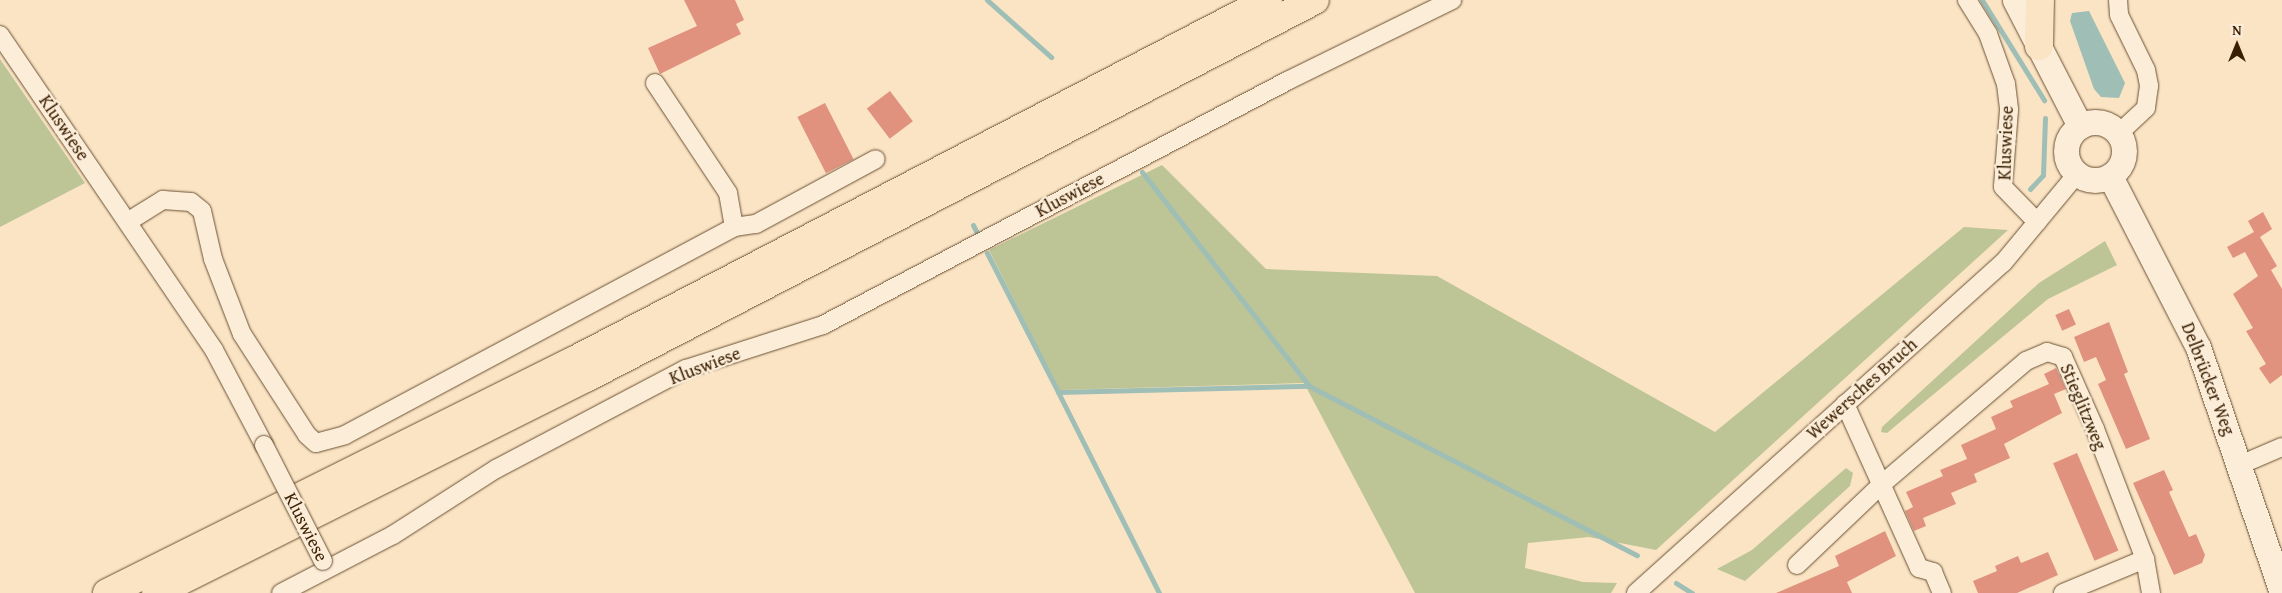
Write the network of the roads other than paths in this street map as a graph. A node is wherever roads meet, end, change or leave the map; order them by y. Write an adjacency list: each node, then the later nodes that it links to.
1 (1268, 0): 26 (highway)
2 (1315, 0): 27 (highway)
3 (1452, 0): 25 (street, Kluswiese)
4 (1967, 0): 17 (street, Kluswiese)
5 (2015, 0): 9 (street)
6 (2040, 0): 9 (highway)
7 (2118, 0): 12 (street)
8 (0, 35): 16 (street, Kluswiese)
9 (2039, 46): 11 (street)
10 (655, 83): 18 (street)
11 (2080, 126): 12 (street); 14 (street)
12 (2118, 134): 15 (street)
13 (876, 159): 18 (street)
14 (2077, 174): 15 (street); 17 (street, Wewersches Bruch)
15 (2110, 176): 21 (street, Delbrücker Weg)
16 (129, 221): 18 (street); 25 (street, Kluswiese, bridge)
17 (2037, 222): 19 (street, Wewersches Bruch)
18 (734, 227)
19 (1845, 404): 22 (street); 29 (street, Wewersches Bruch)
20 (2282, 447): 21 (street)
21 (2240, 465): 33 (street, Delbrücker Weg)
22 (1881, 485): 23 (street, Stieglitzweg); 24 (street, Stieglitzweg); 30 (street)
23 (2145, 559): 31 (street); 32 (street, Stieglitzweg)
24 (1797, 565)
25 (325, 566): 28 (street)
26 (107, 593)
27 (156, 593)
28 (282, 593)
29 (1636, 593)
30 (1942, 593)
31 (2063, 593)
32 (2151, 593)
33 (2282, 593)

